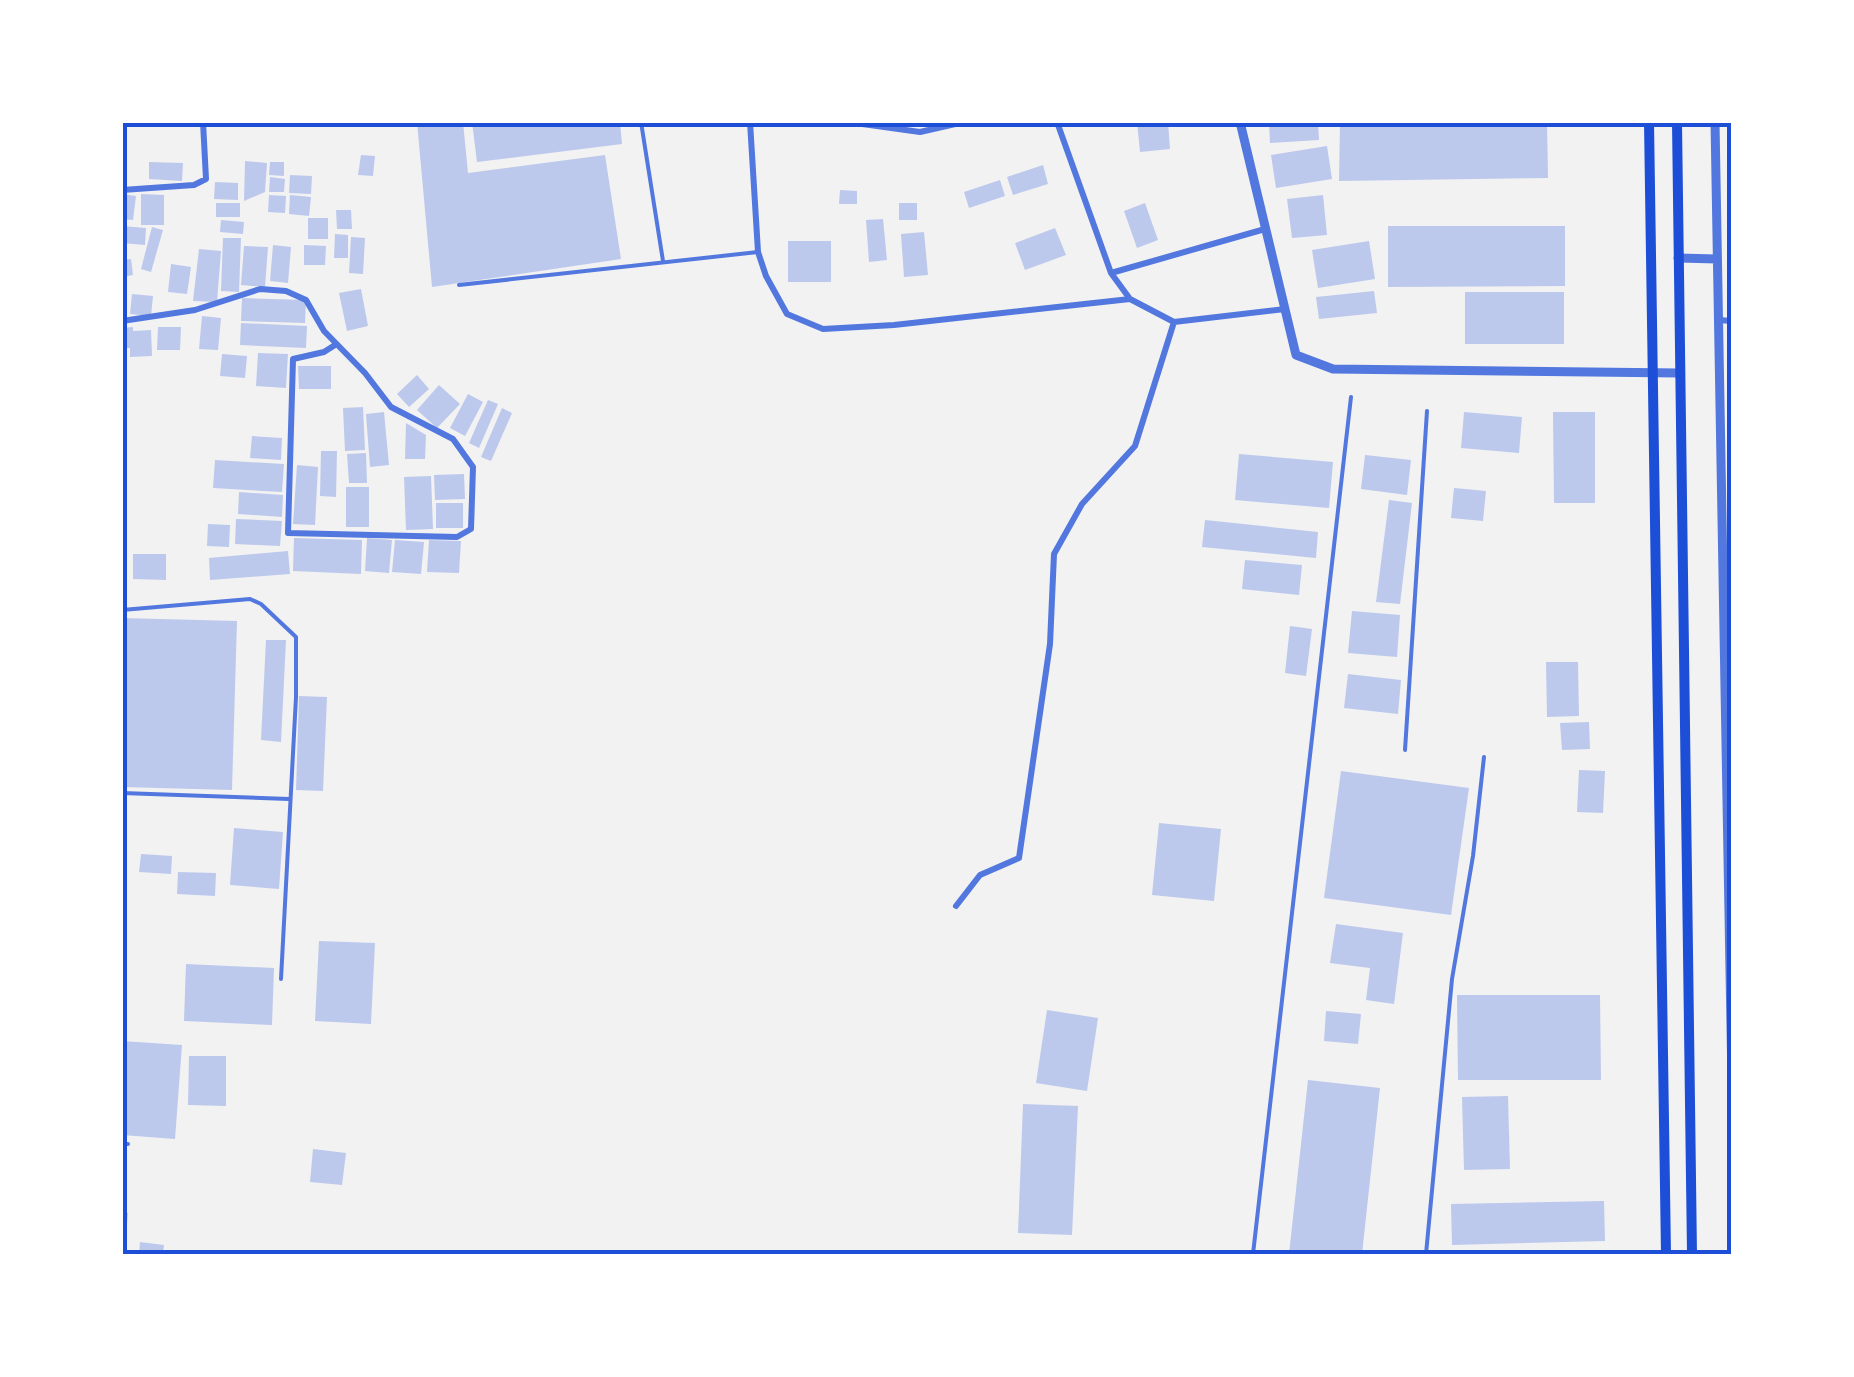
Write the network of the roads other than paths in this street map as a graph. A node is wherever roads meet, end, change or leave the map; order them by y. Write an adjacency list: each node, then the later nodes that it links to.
1 (204, 122): 11 (street)
2 (641, 122): 16 (lane)
3 (750, 122): 13 (street)
4 (848, 122): 5 (street)
5 (964, 122)
6 (1057, 122): 17 (street)
7 (1240, 122): 12 (street)
8 (1649, 122): 27 (main road)
9 (1677, 122): 14 (main road)
10 (1715, 122): 15 (street)
11 (122, 190)
12 (1265, 229): 17 (street); 20 (street)
13 (758, 252): 16 (lane); 19 (street)
14 (1678, 258): 15 (street); 26 (main road)
15 (1717, 259): 21 (street)
16 (663, 262): 18 (lane)
17 (1111, 273): 19 (street)
18 (459, 285)
19 (1130, 299): 24 (street)
20 (1285, 309): 24 (street); 27 (street)
21 (1718, 320): 22 (street); 39 (street)
22 (1732, 320)
23 (122, 321): 25 (street)
24 (1174, 322): 35 (street)
25 (335, 345): 25 (street)
26 (1679, 373): 27 (street); 38 (main road)
27 (1652, 374): 37 (main road)
28 (1351, 397): 40 (lane)
29 (1427, 411): 31 (lane)
30 (122, 610): 34 (lane)
31 (1405, 750)
32 (1484, 756): 41 (lane)
33 (122, 793): 34 (lane)
34 (289, 799): 36 (lane)
35 (956, 906)
36 (281, 979)
37 (1664, 1028): 38 (main road); 42 (main road)
38 (1689, 1028): 43 (main road)
39 (1732, 1084)
40 (1253, 1254)
41 (1426, 1254)
42 (1666, 1254)
43 (1692, 1254)

